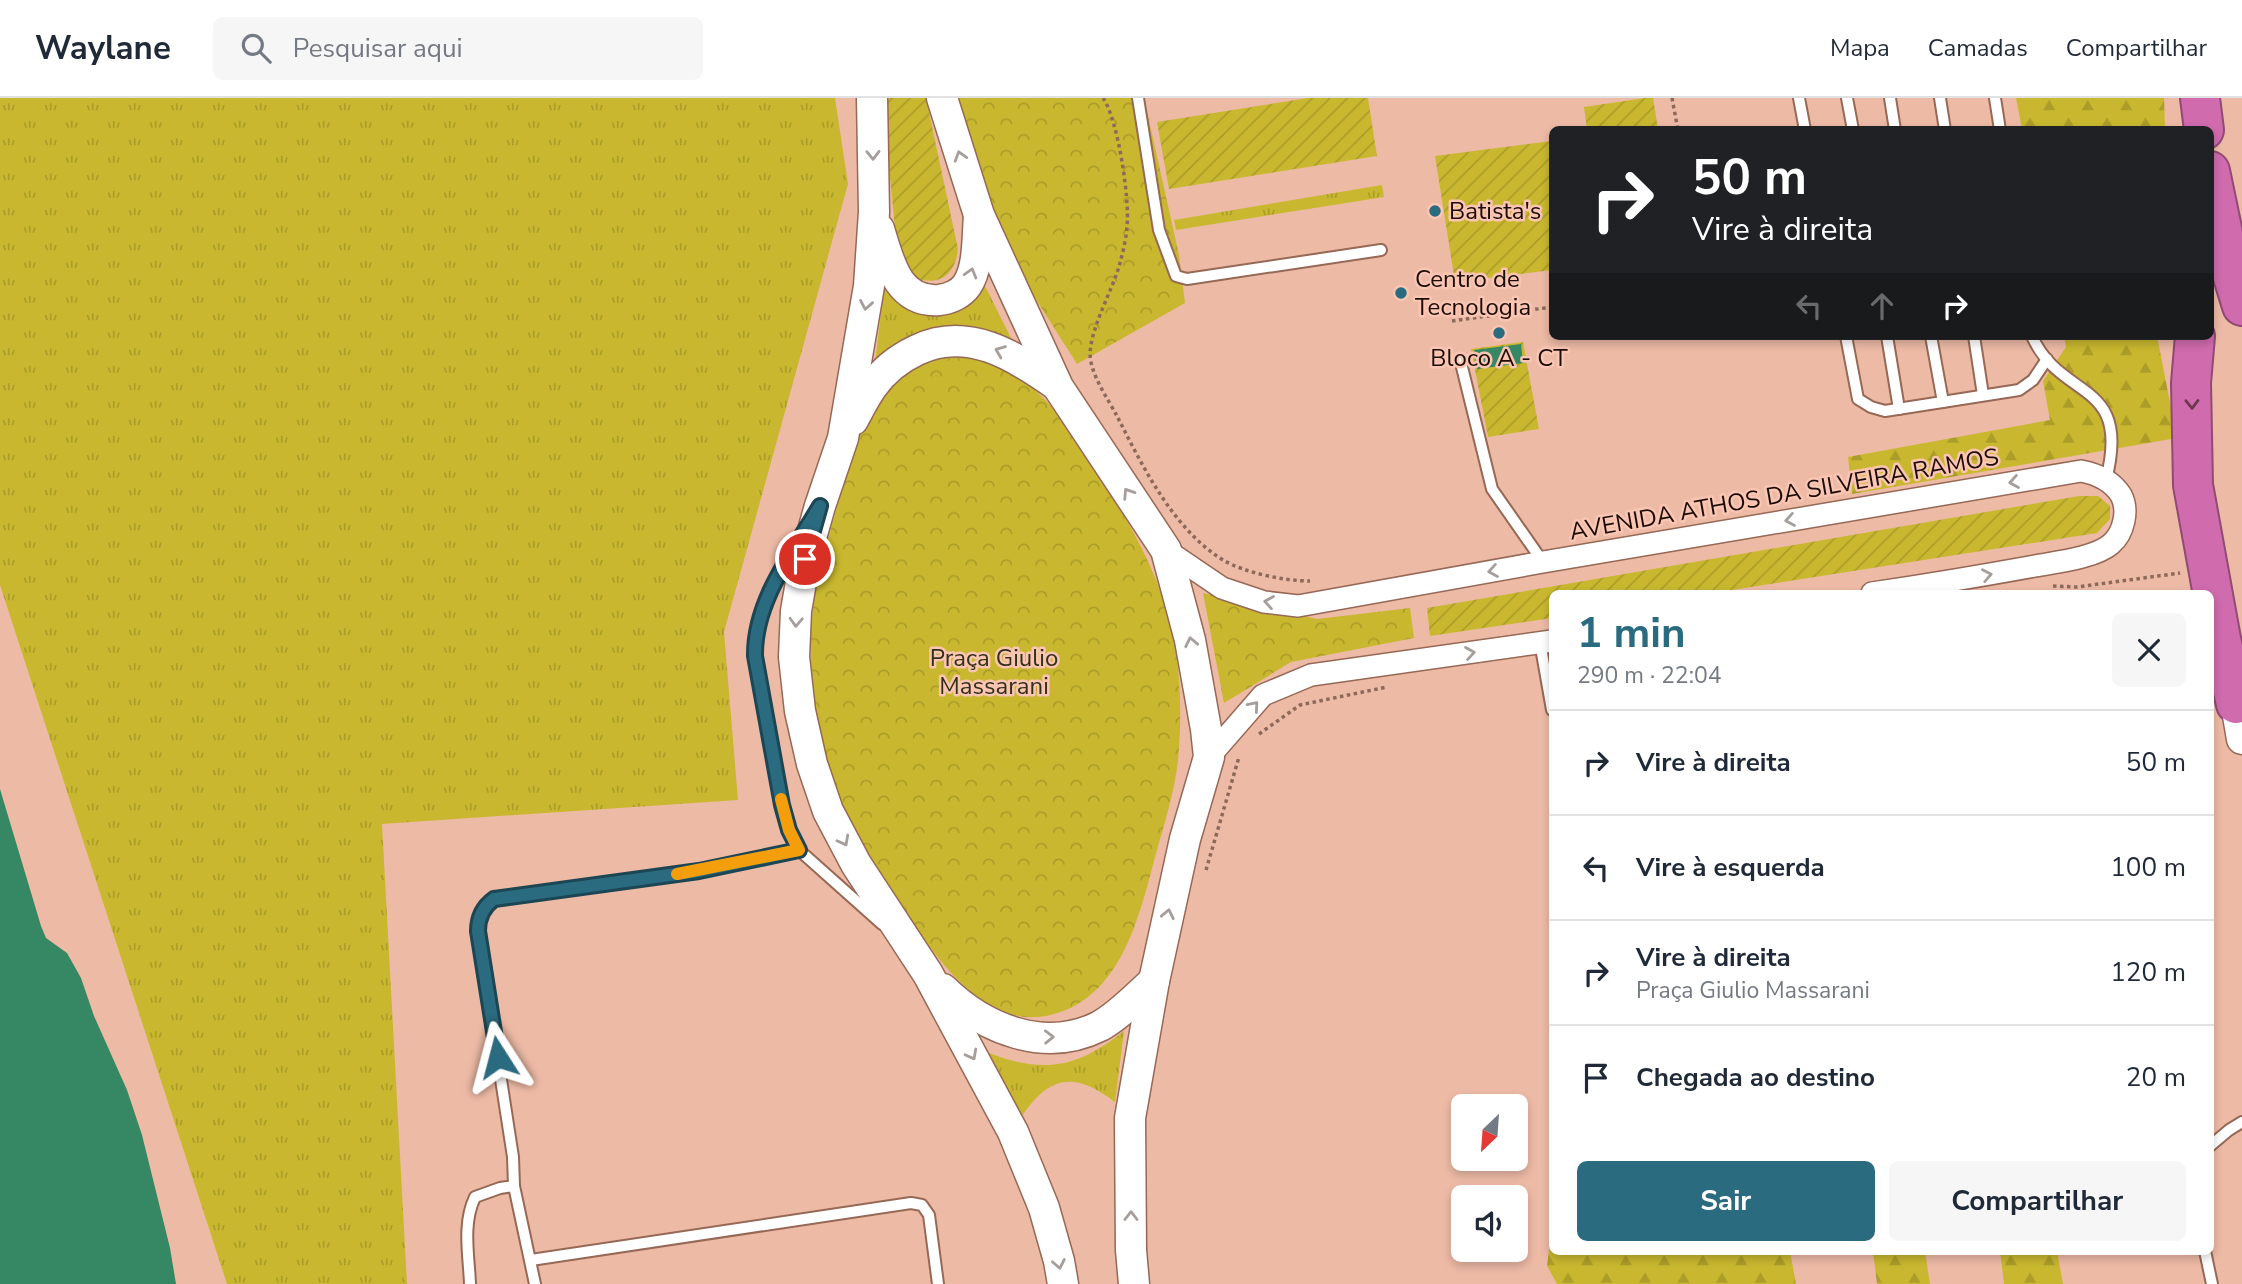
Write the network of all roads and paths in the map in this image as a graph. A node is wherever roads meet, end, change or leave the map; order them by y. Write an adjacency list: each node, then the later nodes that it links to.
1 (872, 98): 20 (street, one-way to 20)
2 (942, 98): 21 (street, one-way to 2)
3 (1103, 98): 44 (path)
4 (1138, 98): 22 (lane)
5 (1672, 98): 12 (path)
6 (1799, 98): 13 (lane)
7 (1847, 98): 14 (lane)
8 (1890, 98): 15 (lane)
9 (1940, 98): 16 (lane)
10 (1995, 98): 17 (lane)
11 (2200, 98): 18 (highway)
12 (1677, 126)
13 (1804, 126)
14 (1852, 126)
15 (1894, 126)
16 (1944, 126)
17 (1999, 126)
18 (2204, 126)
19 (2214, 191): 23 (highway)
20 (874, 212): 21 (street, one-way to 21); 38 (street, one-way to 38)
21 (979, 215): 34 (street)
22 (1381, 250)
23 (2242, 306)
24 (1549, 307): 25 (path)
25 (1452, 321)
26 (1847, 340): 37 (lane)
27 (1887, 340): 37 (lane)
28 (1932, 340): 36 (lane)
29 (1976, 340): 35 (lane)
30 (2035, 340): 33 (lane)
31 (2194, 340): 43 (highway, one-way to 43)
32 (1460, 359): 42 (lane)
33 (2047, 359): 35 (lane); 39 (lane)
34 (1058, 387): 38 (street, one-way to 38); 41 (street, one-way to 34)
35 (1983, 395): 36 (lane)
36 (1942, 402): 37 (lane)
37 (1899, 409)
38 (843, 438): 40 (street)
39 (2106, 480): 42 (street, AVENIDA ATHOS DA SILVEIRA RAMOS, one-way to 42); 46 (street, one-way to 39)
40 (820, 506): 57 (lane); 59 (street, one-way to 59)
41 (1166, 550): 42 (street, AVENIDA ATHOS DA SILVEIRA RAMOS, one-way to 41); 56 (street, one-way to 41)
42 (1543, 562)
43 (2209, 572): 45 (path); 47 (highway)
44 (1322, 579)
45 (2049, 586)
46 (1892, 590)
47 (2212, 590)
48 (2214, 600): 53 (highway)
49 (1546, 642): 51 (lane); 56 (street, one-way to 49)
50 (2242, 653): 53 (highway)
51 (1549, 676)
52 (1387, 687): 54 (path)
53 (2240, 727)
54 (1252, 739)
55 (1242, 745): 58 (path)
56 (1209, 757): 60 (street, one-way to 56)
57 (799, 850): 59 (lane); 63 (lane)
58 (1203, 880)
59 (921, 963): 60 (street, one-way to 60); 69 (street, one-way to 69)
60 (1154, 981): 70 (street, one-way to 60)
61 (2242, 1122): 62 (lane)
62 (2214, 1143)
63 (514, 1186): 65 (lane); 66 (lane)
64 (2206, 1255): 71 (lane)
65 (530, 1260): 67 (lane); 68 (lane)
66 (470, 1284)
67 (535, 1284)
68 (938, 1284)
69 (1063, 1284)
70 (1134, 1284)
71 (2212, 1284)

